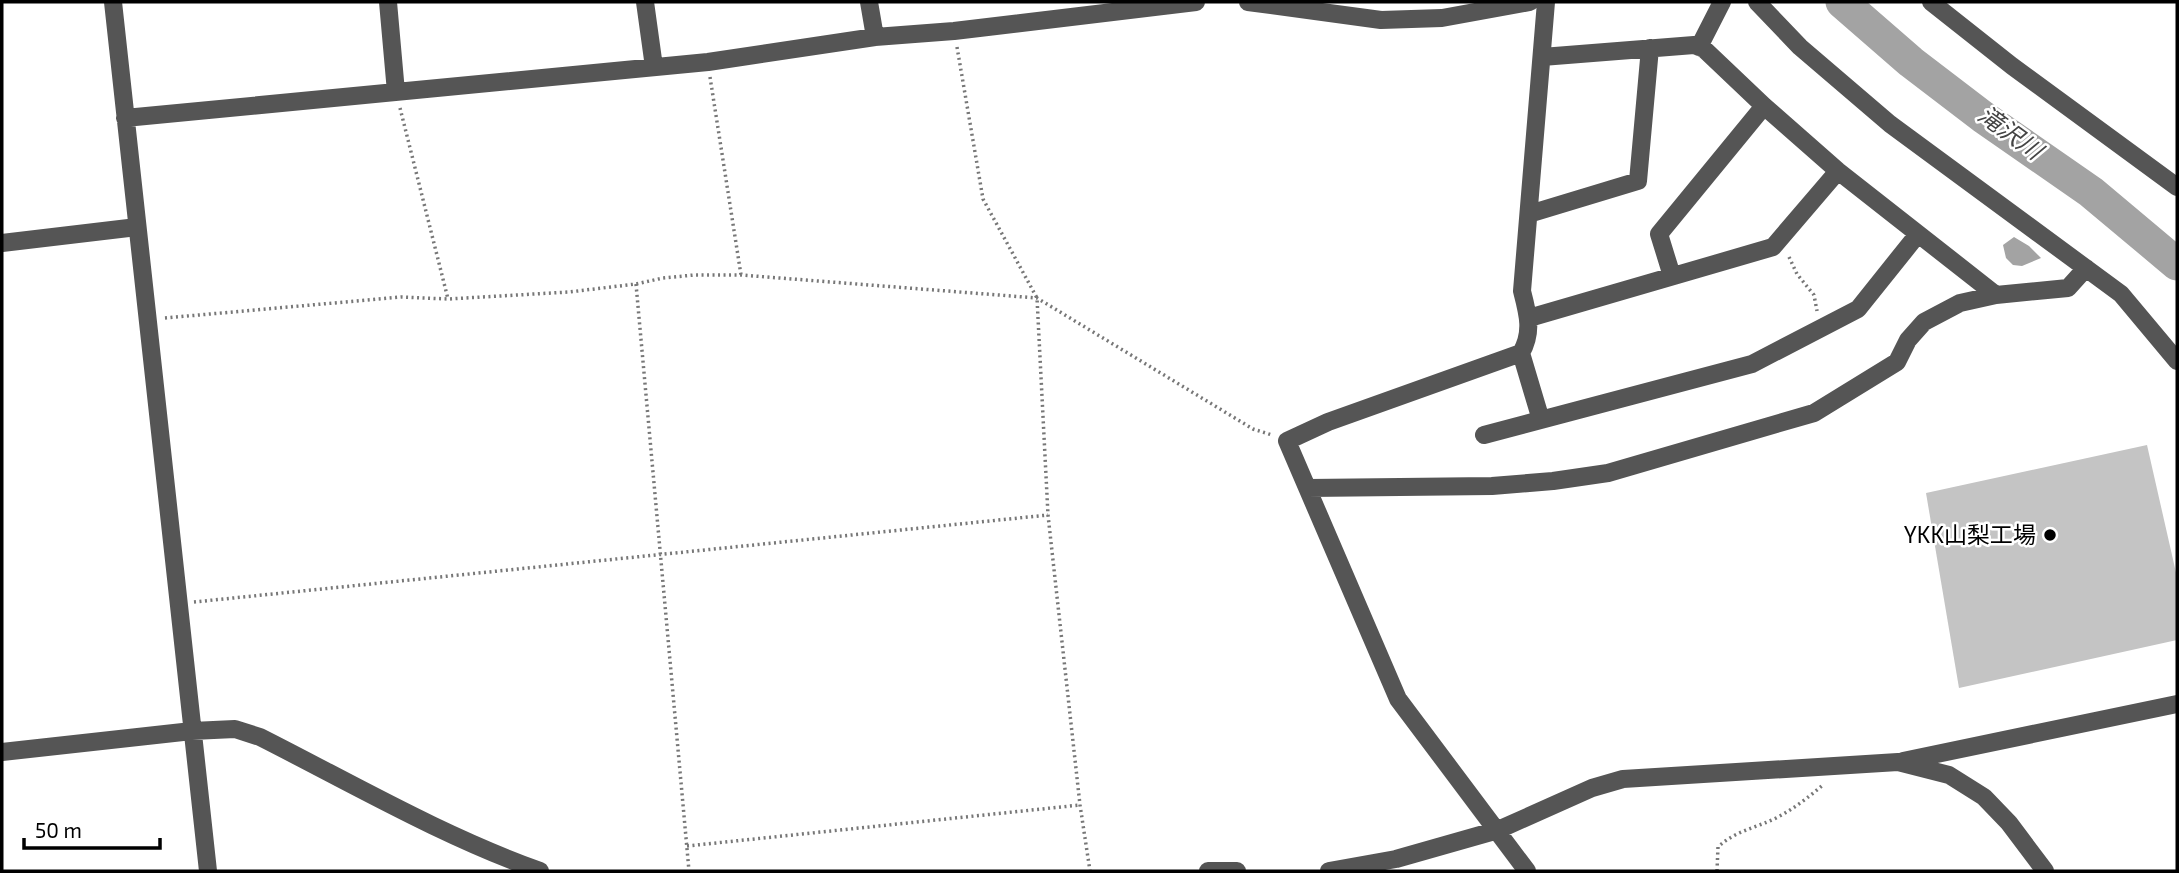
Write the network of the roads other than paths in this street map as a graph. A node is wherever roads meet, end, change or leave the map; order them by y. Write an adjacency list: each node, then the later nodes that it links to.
1 (113, 2): 19 (street)
2 (388, 2): 17 (street)
3 (645, 2): 16 (street)
4 (869, 2): 12 (street)
5 (1196, 2): 12 (street)
6 (1248, 2): 7 (street)
7 (1530, 2)
8 (1546, 2): 15 (street)
9 (1722, 2): 13 (street)
10 (1757, 2): 26 (street)
11 (1931, 2): 21 (street)
12 (875, 37): 16 (street)
13 (1699, 47): 14 (street); 18 (street)
14 (1650, 48): 15 (street); 22 (street)
15 (1542, 57): 22 (street)
16 (654, 67): 17 (street)
17 (396, 92): 19 (street)
18 (1764, 106): 20 (street); 27 (street)
19 (125, 118): 23 (street)
20 (1838, 171): 24 (street); 27 (street)
21 (2177, 187)
22 (1529, 214): 29 (street)
23 (137, 227): 25 (street); 36 (street)
24 (1918, 234): 28 (street); 32 (street)
25 (2, 243)
26 (2086, 268): 28 (street); 31 (street)
27 (1672, 276): 29 (street)
28 (1996, 295): 34 (street)
29 (1529, 318): 30 (street)
30 (1521, 353): 32 (street); 34 (street)
31 (2177, 361)
32 (1541, 420): 33 (street)
33 (1484, 435)
34 (1308, 488): 39 (street)
35 (2177, 704): 38 (street)
36 (192, 731): 37 (street); 40 (street); 41 (street)
37 (2, 752)
38 (1898, 762): 39 (street); 46 (street)
39 (1498, 830): 44 (street); 45 (street)
40 (208, 871)
41 (540, 871)
42 (1208, 871): 43 (street)
43 (1237, 871)
44 (1329, 871)
45 (1527, 871)
46 (2045, 871)

